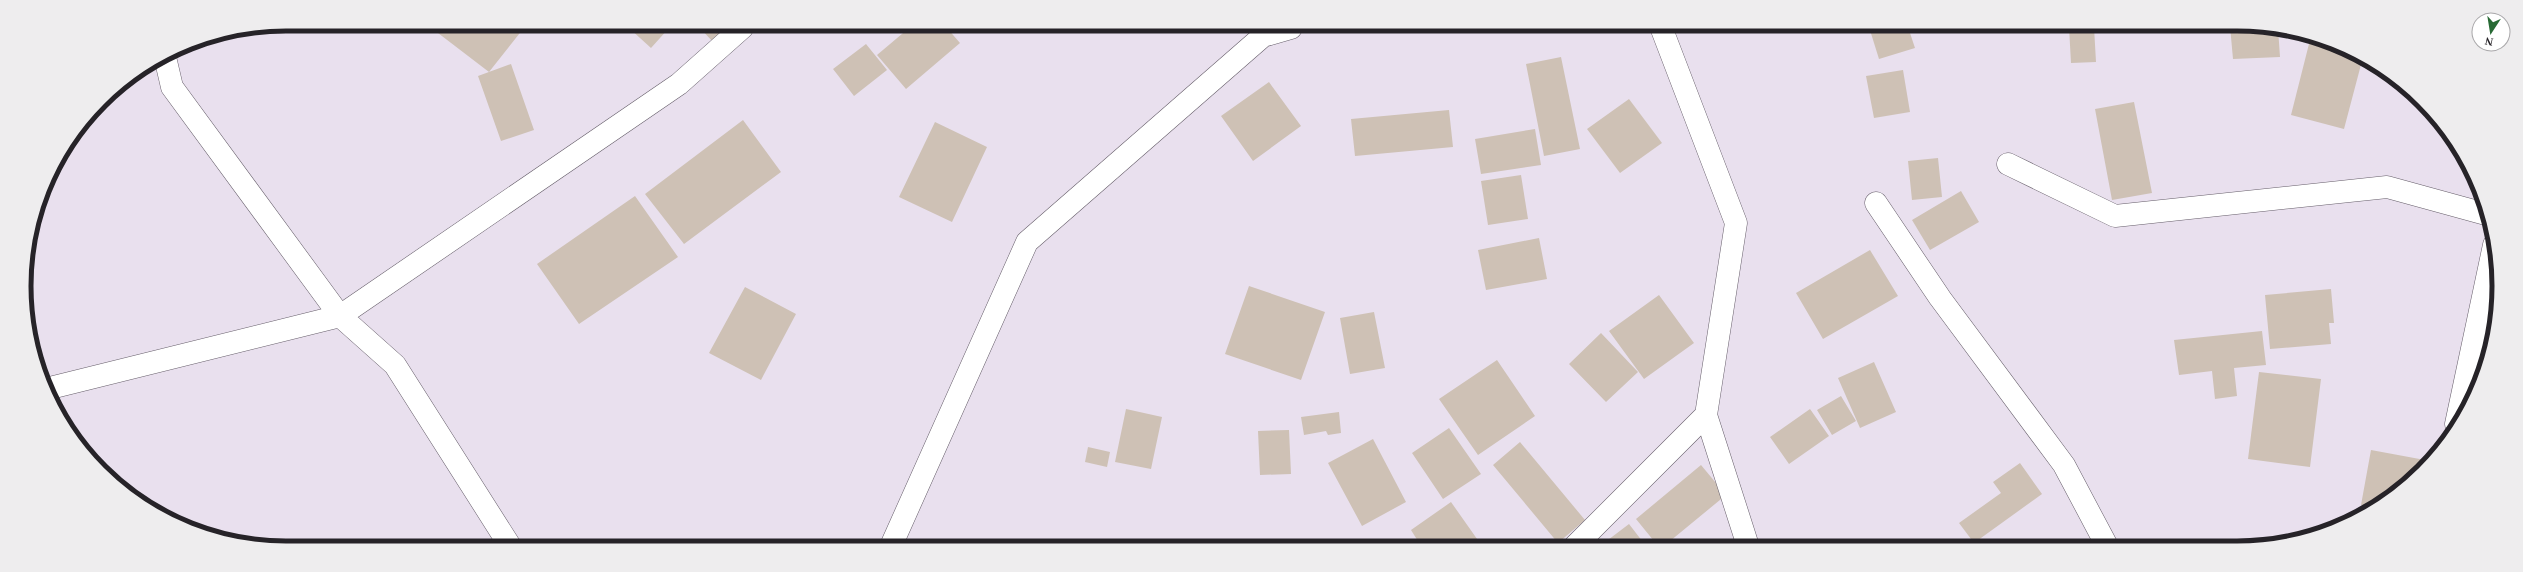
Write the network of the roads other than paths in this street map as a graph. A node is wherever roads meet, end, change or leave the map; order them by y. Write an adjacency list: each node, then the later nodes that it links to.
1 (739, 31): 9 (street)
2 (1663, 31): 12 (street)
3 (1263, 32): 14 (street)
4 (166, 61): 9 (street)
5 (2008, 164): 7 (street)
6 (1876, 203): 17 (street)
7 (2481, 213)
8 (2491, 261): 11 (street)
9 (340, 316): 10 (street); 13 (street)
10 (51, 387)
11 (2458, 414)
12 (1706, 415): 15 (street); 16 (street)
13 (507, 541)
14 (893, 541)
15 (1580, 541)
16 (1746, 541)
17 (2104, 541)

